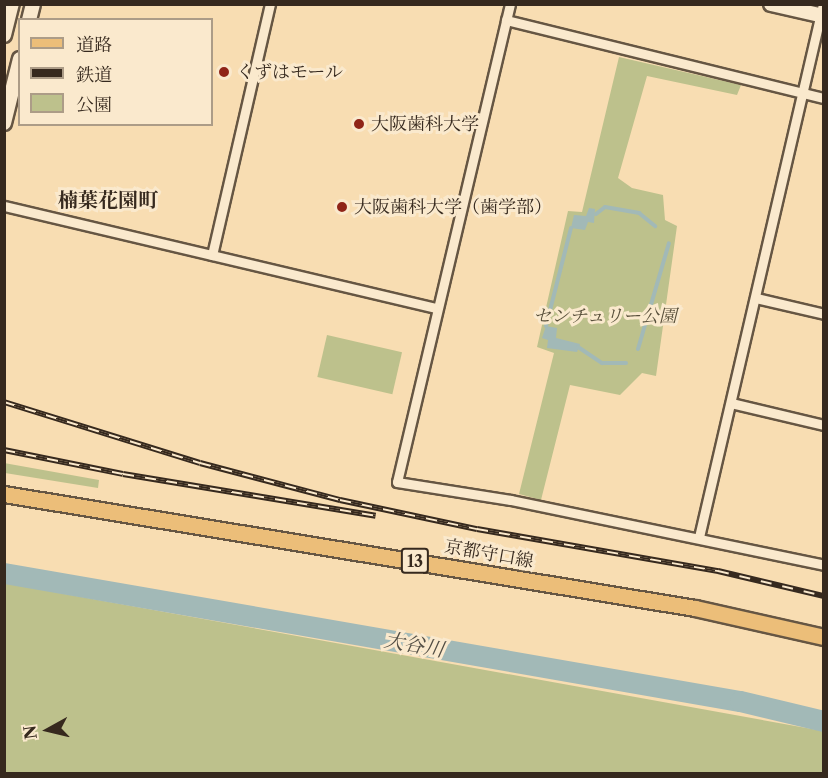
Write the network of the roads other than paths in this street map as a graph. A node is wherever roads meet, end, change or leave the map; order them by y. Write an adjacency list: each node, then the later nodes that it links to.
1 (12, 4): 7 (street)
2 (270, 4): 13 (street)
3 (510, 4): 6 (street)
4 (771, 4): 5 (street)
5 (822, 12): 9 (street)
6 (506, 20): 9 (street); 15 (street)
7 (4, 35)
8 (18, 67): 11 (street)
9 (803, 94): 10 (street); 14 (street)
10 (824, 98)
11 (4, 123)
12 (4, 206): 13 (street)
13 (212, 255): 15 (street)
14 (756, 298): 16 (street); 17 (street)
15 (435, 308): 20 (street)
16 (824, 314)
17 (731, 403): 18 (street); 20 (street)
18 (824, 425)
19 (4, 494): 22 (main road, 京都守口線 / 13)
20 (699, 537): 21 (street)
21 (824, 565)
22 (824, 637)

